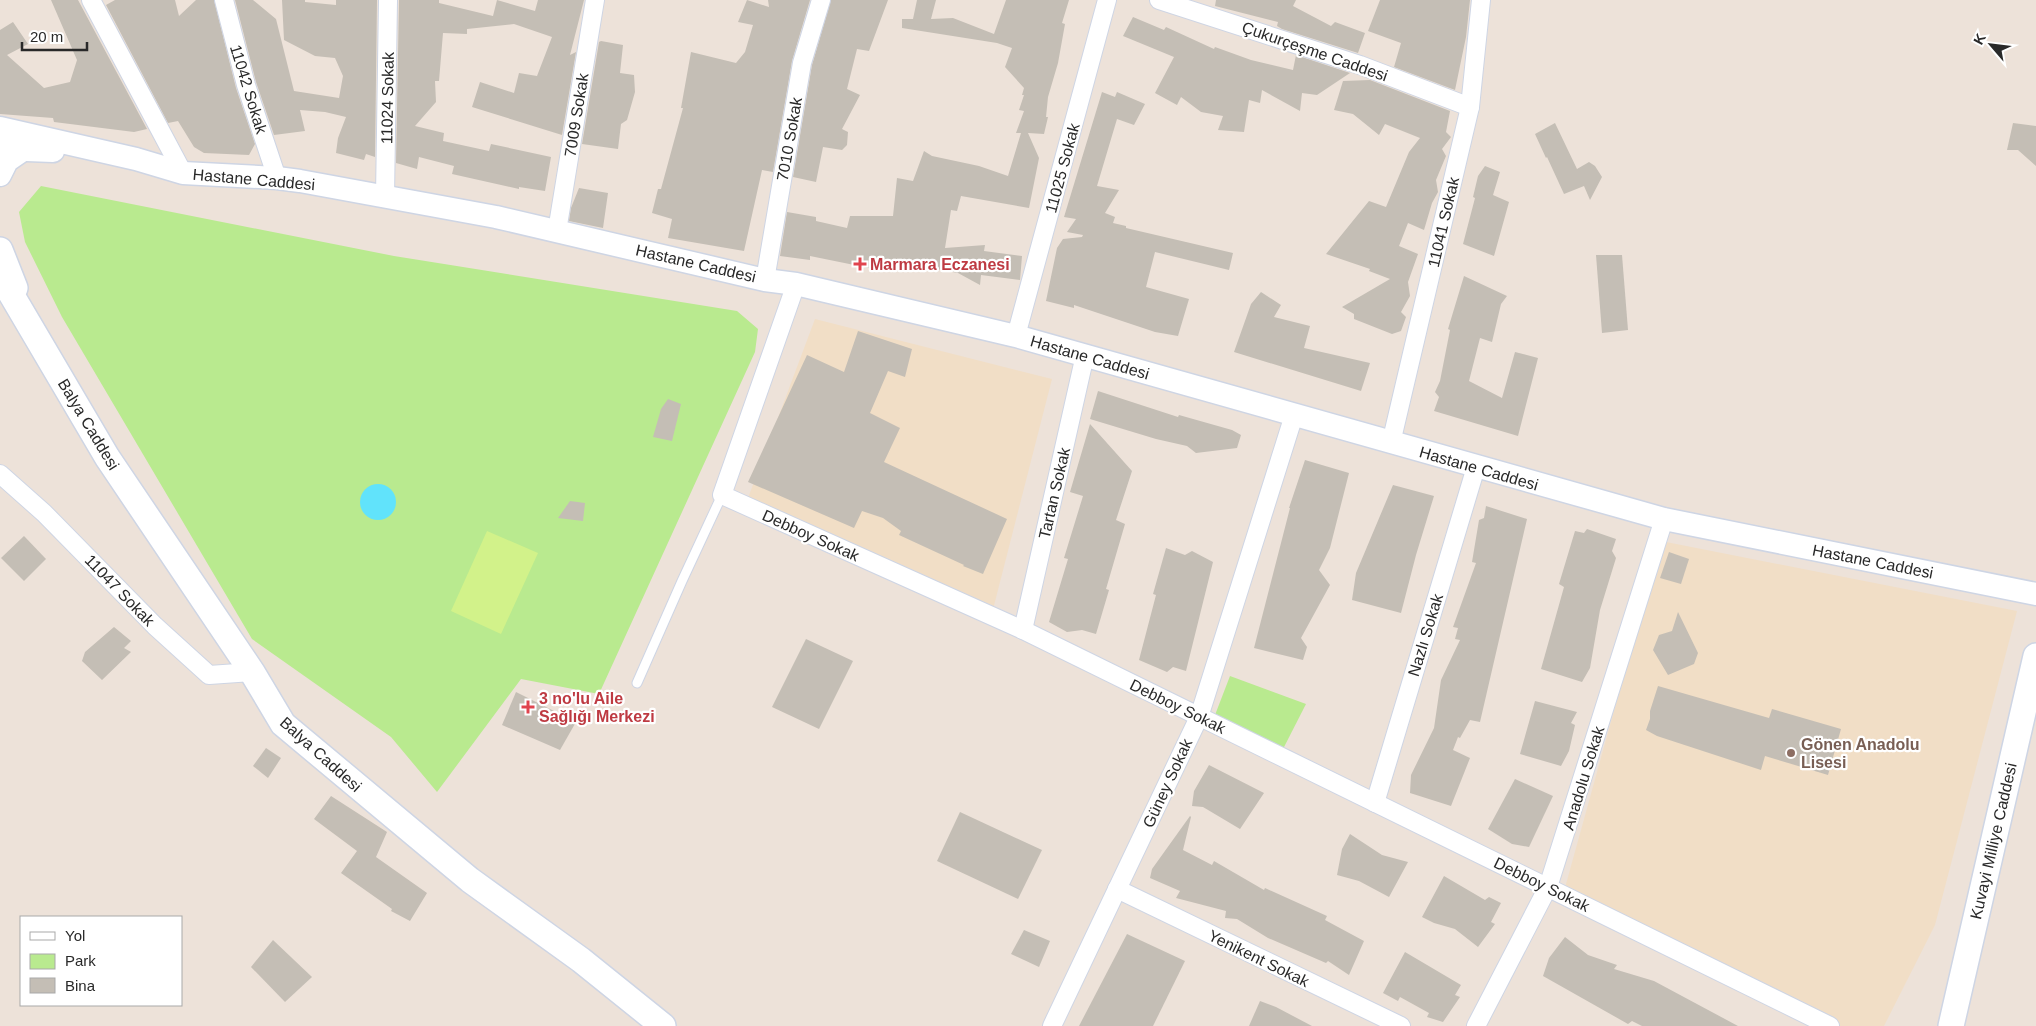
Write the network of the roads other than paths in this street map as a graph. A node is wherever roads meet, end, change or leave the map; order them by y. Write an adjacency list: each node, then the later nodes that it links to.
1 (91, 0): 14 (street)
2 (224, 0): 16 (street, 11042 Sokak)
3 (388, 0): 17 (street, 11024 Sokak)
4 (595, 0): 18 (street, 7009 Sokak)
5 (821, 0): 21 (street, 7010 Sokak)
6 (1108, 0): 24 (street, 11025 Sokak)
7 (1159, 0): 9 (street, Çukurçeşme Caddesi)
8 (1481, 0): 9 (street, 11041 Sokak)
9 (1470, 107): 27 (street, 11041 Sokak)
10 (0, 128): 13 (street, Hastane Caddesi)
11 (0, 149): 12 (street, Hastane Caddesi)
12 (23, 150): 13 (street, Hastane Caddesi); 15 (street)
13 (136, 160): 14 (street, Hastane Caddesi)
14 (182, 173): 16 (street, Hastane Caddesi)
15 (0, 175)
16 (278, 178): 17 (street, Hastane Caddesi)
17 (385, 197): 18 (street, Hastane Caddesi)
18 (557, 231): 21 (street, Hastane Caddesi)
19 (0, 250): 23 (main road, Balya Caddesi)
20 (0, 275): 23 (main road, Balya Caddesi)
21 (765, 280): 22 (street, Hastane Caddesi)
22 (796, 284): 24 (street, Hastane Caddesi); 30 (street)
23 (27, 319): 35 (main road, Balya Caddesi)
24 (1016, 336): 25 (street, Hastane Caddesi)
25 (1085, 355): 26 (street, Hastane Caddesi); 33 (street, Tartan Sokak)
26 (1294, 415): 27 (street, Hastane Caddesi); 37 (street, Güney Sokak)
27 (1391, 442): 28 (street, Hastane Caddesi)
28 (1476, 468): 31 (street, Hastane Caddesi); 38 (street, Nazlı Sokak)
29 (0, 474): 35 (street, 11047 Sokak)
30 (722, 495): 33 (street, Debboy Sokak); 36 (lane)
31 (1664, 519): 32 (street, Hastane Caddesi); 39 (street, Anadolu Sokak)
32 (2036, 594)
33 (1023, 630): 37 (street, Debboy Sokak)
34 (2036, 656): 46 (main road, Kuvayi Milliye Caddesi)
35 (252, 672): 41 (main road, Balya Caddesi)
36 (637, 683)
37 (1199, 717): 38 (street, Debboy Sokak); 40 (street, Güney Sokak)
38 (1375, 802): 39 (street, Debboy Sokak)
39 (1548, 887): 44 (street, Anadolu Sokak); 45 (street, Debboy Sokak)
40 (1117, 889): 42 (street, Güney Sokak); 43 (street, Yenikent Sokak)
41 (663, 1026)
42 (1052, 1026)
43 (1401, 1026)
44 (1476, 1026)
45 (1830, 1026)
46 (1951, 1026)

